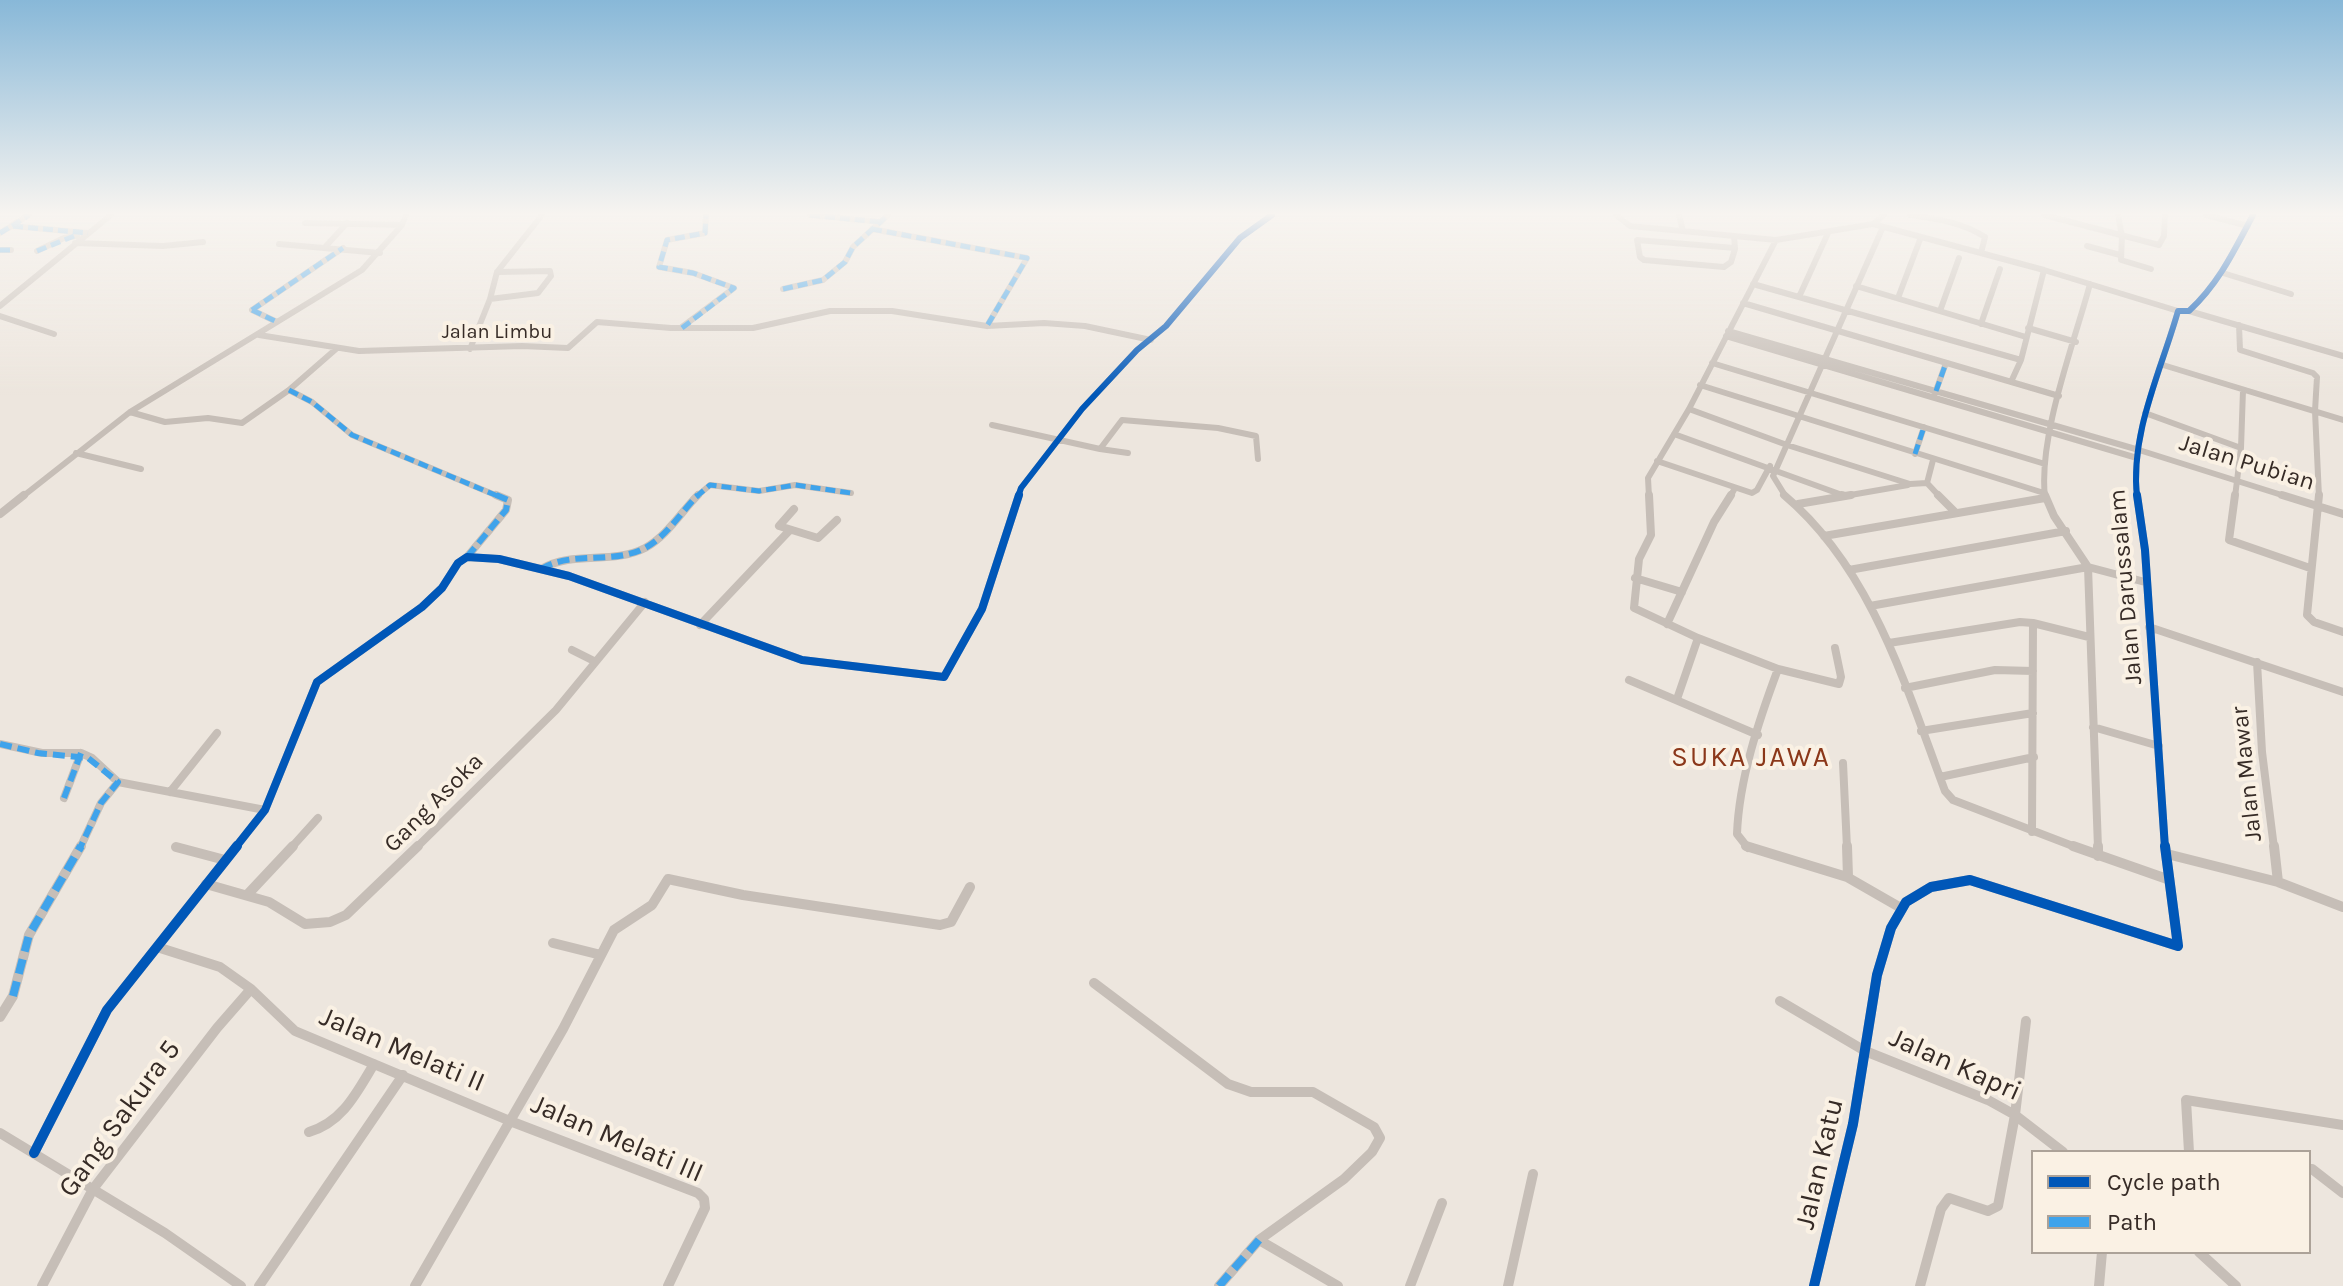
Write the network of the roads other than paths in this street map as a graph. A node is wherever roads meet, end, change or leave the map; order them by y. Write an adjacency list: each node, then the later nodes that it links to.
1 (37, 275): 29 (street)
2 (303, 275): 35 (street)
3 (354, 275): 35 (street)
4 (496, 275): 27 (street)
5 (551, 275): 27 (street)
6 (699, 275): 39 (street)
7 (829, 275): 23 (street)
8 (1017, 275): 38 (street)
9 (1208, 275): 46 (street)
10 (1758, 275): 20 (street)
11 (1809, 275): 25 (street)
12 (1861, 275): 22 (street)
13 (1907, 275): 26 (street)
14 (1953, 275): 31 (street)
15 (1998, 275): 36 (street)
16 (2043, 275): 40 (street)
17 (2060, 275): 21 (street)
18 (2222, 275): 33 (street)
19 (2230, 275): 24 (street)
20 (1753, 284): 25 (street); 28 (street)
21 (2090, 284): 32 (street); 47 (street)
22 (1856, 286): 26 (street); 30 (street)
23 (783, 289)
24 (2291, 294)
25 (1799, 297): 30 (street)
26 (1898, 298): 31 (street)
27 (490, 299): 49 (street)
28 (1743, 303): 41 (street); 43 (street)
29 (0, 306)
30 (1845, 309): 41 (street); 51 (street)
31 (1940, 311): 36 (street)
32 (2178, 311): 33 (street); 55 (street, Jalan Darussalam)
33 (2189, 311): 37 (street)
34 (0, 316): 42 (street)
35 (277, 322): 44 (street)
36 (1981, 324): 45 (street)
37 (2239, 325): 50 (street); 64 (street)
38 (987, 326): 39 (street, Jalan Limbu); 46 (street, Jalan Limbu)
39 (682, 328): 49 (street, Jalan Limbu)
40 (2028, 328): 45 (street); 47 (street)
41 (1835, 332): 52 (street); 54 (street)
42 (54, 334)
43 (1727, 334): 52 (street, Jalan Pubian); 53 (street)
44 (259, 335): 48 (street, Jalan Limbu); 65 (street)
45 (2026, 337): 51 (street)
46 (1151, 340): 73 (street)
47 (2076, 342): 62 (street)
48 (336, 349): 49 (street, Jalan Limbu); 58 (street)
49 (470, 349)
50 (2343, 356)
51 (2021, 360): 56 (street)
52 (1822, 362): 60 (street); 61 (street, Jalan Pubian)
53 (1712, 363): 57 (street); 60 (street)
54 (1946, 363): 56 (street); 61 (street)
55 (2163, 365): 59 (street); 66 (street, Jalan Darussalam)
56 (2011, 382): 62 (street)
57 (1700, 385): 63 (street); 67 (street)
58 (289, 390): 65 (street); 104 (street)
59 (2243, 390): 64 (street); 75 (street)
60 (1808, 393): 67 (street); 70 (street)
61 (1935, 395): 71 (street, Jalan Pubian)
62 (2059, 396): 71 (street)
63 (1689, 409): 72 (street); 74 (street)
64 (2315, 411): 68 (street); 95 (street)
65 (130, 412): 77 (street)
66 (2145, 413): 75 (street); 80 (street, Jalan Darussalam)
67 (1800, 417): 74 (street); 79 (street)
68 (2343, 420)
69 (992, 425): 73 (street)
70 (1924, 427): 79 (street); 84 (street)
71 (2052, 429): 80 (street, Jalan Pubian); 84 (street)
72 (1674, 434): 83 (street); 85 (street)
73 (1060, 439): 76 (street); 116 (street)
74 (1787, 445): 85 (street); 89 (street)
75 (2241, 448): 87 (street)
76 (1100, 449): 78 (street); 81 (street)
77 (76, 453): 86 (street); 98 (street)
78 (1128, 453)
79 (1915, 454): 82 (street)
80 (2138, 454): 87 (street, Jalan Pubian); 110 (street, Jalan Darussalam)
81 (1258, 459)
82 (1933, 460): 88 (street); 93 (street)
83 (1657, 461): 90 (street); 109 (street)
84 (2045, 464): 93 (street)
85 (1774, 467): 90 (street); 92 (street); 94 (street)
86 (141, 469)
87 (2238, 481): 95 (street, Jalan Pubian); 106 (street)
88 (1927, 483): 89 (street); 97 (street)
89 (1910, 484): 92 (street)
90 (1735, 488): 111 (street)
91 (851, 493): 107 (street)
92 (1845, 496): 94 (street)
93 (2044, 496): 97 (street); 102 (street)
94 (1798, 504): 103 (street)
95 (2320, 507): 99 (street, Jalan Pubian); 106 (street)
96 (794, 509): 101 (street)
97 (1955, 512): 103 (street)
98 (0, 514)
99 (2343, 514)
100 (837, 520): 101 (street)
101 (789, 531): 116 (street)
102 (2066, 531): 105 (street); 108 (street)
103 (1824, 536): 108 (street)
104 (467, 557): 107 (street); 146 (street)
105 (2088, 567): 110 (street); 113 (street); 119 (street)
106 (2310, 568): 118 (street)
107 (541, 569): 112 (street)
108 (1849, 570): 113 (street)
109 (1635, 578): 111 (street); 115 (street)
110 (2145, 582): 117 (street, Jalan Darussalam)
111 (1682, 592): 115 (street)
112 (645, 602): 116 (street); 124 (street, Gang Asoka)
113 (1870, 606): 121 (street)
114 (2033, 623): 119 (street); 121 (street); 127 (street)
115 (1667, 624): 120 (street)
116 (700, 625)
117 (2149, 627): 125 (street); 138 (street, Jalan Darussalam)
118 (2343, 632)
119 (2089, 637): 133 (street)
120 (1698, 638): 126 (street); 131 (street)
121 (1889, 643): 129 (street)
122 (1835, 648): 126 (street)
123 (572, 650): 124 (street)
124 (594, 661): 158 (street, Gang Asoka)
125 (2257, 662): 130 (street); 155 (street, Jalan Mawar)
126 (1778, 669): 136 (street)
127 (2033, 671): 129 (street); 132 (street)
128 (1629, 680): 131 (street)
129 (1905, 688): 134 (street)
130 (2343, 692)
131 (1677, 699): 136 (street)
132 (2033, 713): 134 (street); 140 (street)
133 (2093, 727): 138 (street); 151 (street)
134 (1921, 731): 142 (street)
135 (217, 733): 144 (street)
136 (1758, 735): 153 (street)
137 (0, 744): 139 (street)
138 (2159, 746): 150 (street, Jalan Darussalam)
139 (81, 753): 143 (street); 145 (street)
140 (2034, 757): 142 (street); 148 (street)
141 (1843, 763): 153 (street)
142 (1940, 777): 148 (street)
143 (118, 782): 144 (street); 167 (street)
144 (170, 792): 146 (street)
145 (64, 798)
146 (265, 810): 152 (street)
147 (318, 818): 158 (street)
148 (2032, 832): 151 (street)
149 (176, 847): 152 (street)
150 (2167, 854): 154 (street, Jalan Darussalam); 155 (street)
151 (2098, 856): 154 (street)
152 (225, 860): 156 (street)
153 (1848, 877): 160 (street)
154 (2167, 879): 160 (street, Jalan Darussalam)
155 (2278, 882): 159 (street)
156 (206, 884): 158 (street, Gang Asoka); 162 (street)
157 (970, 887): 163 (street)
158 (248, 894)
159 (2343, 907)
160 (1901, 908): 169 (street, Jalan Katu)
161 (553, 943): 163 (street)
162 (157, 947): 165 (street, Jalan Melati II); 179 (street)
163 (601, 955): 173 (street)
164 (1094, 983): 185 (street)
165 (251, 989): 170 (street, Jalan Melati II); 182 (street, Gang Sakura 5)
166 (1780, 1001): 169 (street, Jalan Kapri)
167 (0, 1017)
168 (2026, 1021): 172 (street)
169 (1865, 1051): 172 (street, Jalan Kapri); 197 (street, Jalan Katu)
170 (374, 1064): 171 (street, Jalan Melati II); 175 (street)
171 (403, 1075): 173 (street, Jalan Melati II); 190 (street)
172 (2015, 1115): 177 (street, Jalan Kapri); 198 (street)
173 (510, 1121): 191 (street); 192 (street, Jalan Melati III)
174 (2343, 1125): 178 (street)
175 (309, 1132)
176 (0, 1133): 179 (street)
177 (2060, 1150)
178 (2189, 1150)
179 (34, 1153): 182 (street)
180 (2312, 1169): 183 (street)
181 (1533, 1174): 196 (street)
182 (93, 1189): 188 (street, Gang Sakura 5); 189 (street)
183 (2343, 1193)
184 (1442, 1203): 195 (street)
185 (1259, 1240): 193 (street); 194 (street)
186 (2102, 1254): 199 (street)
187 (2201, 1254): 200 (street)
188 (42, 1286)
189 (241, 1286)
190 (259, 1286)
191 (415, 1286)
192 (668, 1286)
193 (1219, 1286)
194 (1338, 1286)
195 (1410, 1286)
196 (1508, 1286)
197 (1814, 1286)
198 (1920, 1286)
199 (2099, 1286)
200 (2236, 1286)

